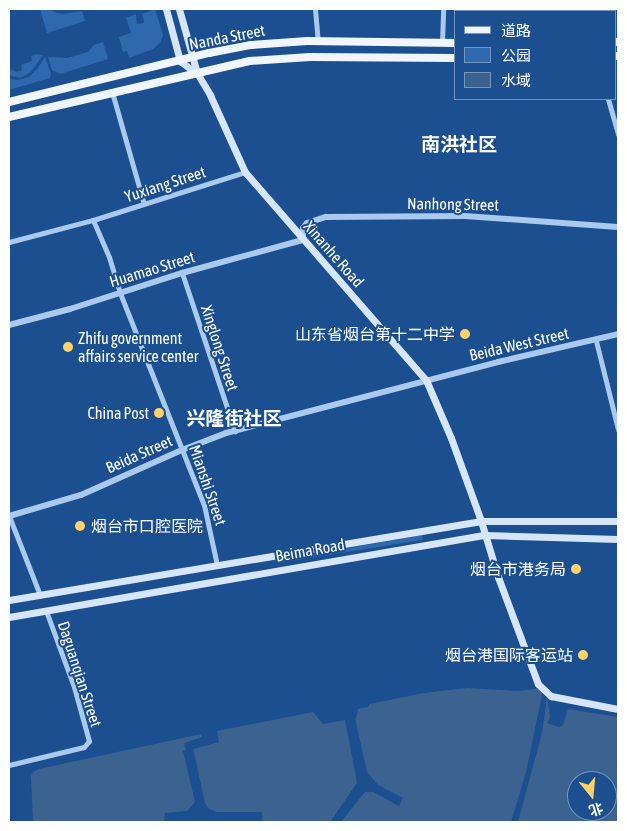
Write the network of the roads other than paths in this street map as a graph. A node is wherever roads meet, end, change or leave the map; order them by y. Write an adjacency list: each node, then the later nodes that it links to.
1 (166, 9): 10 (main road)
2 (179, 9): 8 (main road)
3 (315, 9): 5 (street)
4 (443, 9): 6 (street)
5 (318, 41): 6 (main road, Nanda Street); 8 (main road, Nanda Street)
6 (442, 43): 7 (main road, Nanda Street)
7 (454, 43)
8 (191, 58): 10 (main road, Nanda Street); 11 (main road)
9 (454, 58): 11 (main road, Nanda Street)
10 (180, 61): 11 (main road, Xinanhe Road); 14 (main road, Nanda Street)
11 (197, 73): 12 (main road, Nanda Street); 17 (main road, Xinanhe Road)
12 (112, 92): 15 (main road, Nanda Street); 18 (street)
13 (608, 100): 16 (street)
14 (9, 102)
15 (9, 116)
16 (618, 134)
17 (245, 172): 18 (street, Yuxiang Street); 21 (main road, Xinanhe Road)
18 (144, 204): 19 (street, Yuxiang Street)
19 (93, 220): 22 (street, Yuxiang Street); 24 (street, Mianshi Street)
20 (618, 227): 21 (street, Nanhong Street)
21 (303, 240): 23 (street, Huamao Street); 28 (main road, Xinanhe Road)
22 (9, 242)
23 (182, 273): 24 (street, Huamao Street); 30 (street, Xinglong Street)
24 (120, 293): 25 (street, Huamao Street); 31 (street, Mianshi Street)
25 (9, 325)
26 (618, 334): 27 (street, Beida West Street)
27 (596, 341): 28 (street, Beida West Street); 29 (street)
28 (426, 380): 30 (street, Beida Street); 33 (main road, Xinanhe Road)
29 (618, 429)
30 (235, 431): 31 (street, Beida Street)
31 (182, 450): 32 (street, Beida Street); 37 (street, Mianshi Street)
32 (9, 516): 38 (street)
33 (481, 521): 34 (main road, Beima Road); 35 (main road, Xinanhe Road); 37 (main road, Beima Road)
34 (618, 521)
35 (485, 535): 36 (main road, Beima Road); 40 (main road, Beima Road); 42 (main road, Xinanhe Road)
36 (618, 538)
37 (217, 564): 38 (main road, Beima Road)
38 (40, 594): 39 (main road, Beima Road)
39 (9, 600)
40 (46, 611): 41 (main road, Beima Road); 43 (street, Daguanqian Street)
41 (9, 618)
42 (618, 709)
43 (9, 765)

